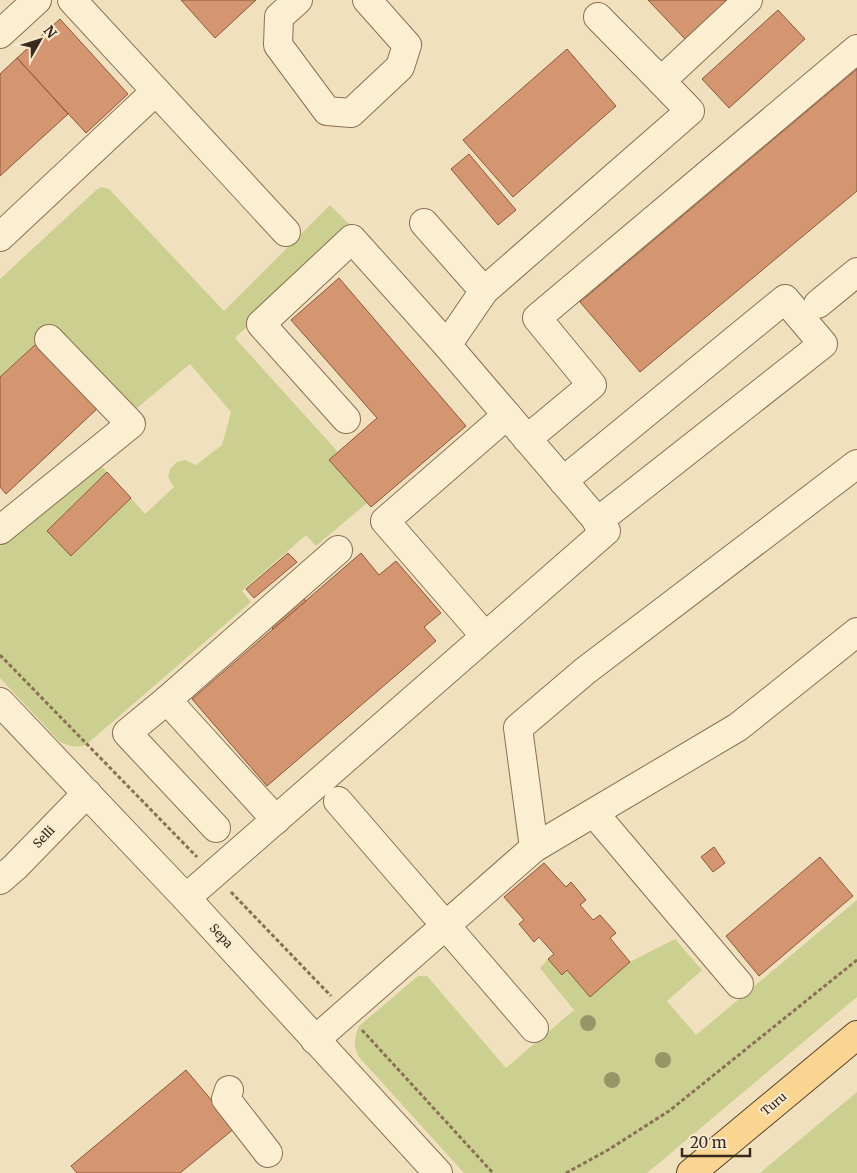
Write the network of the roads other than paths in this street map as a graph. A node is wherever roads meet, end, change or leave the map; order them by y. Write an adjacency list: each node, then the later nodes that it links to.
1 (36, 0): 7 (street)
2 (72, 0): 10 (street)
3 (298, 0): 4 (street)
4 (367, 0)
5 (748, 0): 9 (street)
6 (598, 17): 9 (street)
7 (0, 34)
8 (857, 49): 21 (street)
9 (661, 81): 15 (street)
10 (156, 91): 12 (street); 13 (street)
11 (424, 223): 15 (street)
12 (286, 232)
13 (0, 237)
14 (857, 272): 16 (street)
15 (484, 291): 18 (street)
16 (818, 304)
17 (49, 338): 25 (street)
18 (447, 345): 19 (street); 20 (street)
19 (507, 416): 21 (street); 28 (street)
20 (346, 419)
21 (527, 439): 23 (street)
22 (857, 464): 36 (street)
23 (563, 481): 24 (street); 24 (street)
24 (598, 522): 28 (street)
25 (0, 530)
26 (338, 550): 29 (street)
27 (857, 632): 33 (street)
28 (485, 636): 34 (street)
29 (167, 700): 34 (street); 35 (street)
30 (0, 702): 31 (street, Sepa)
31 (86, 793): 37 (street, Selli); 38 (street, Sepa)
32 (338, 802): 39 (street)
33 (594, 812): 36 (street); 40 (street)
34 (276, 820): 38 (street)
35 (216, 828)
36 (534, 848): 39 (street)
37 (0, 880)
38 (186, 898): 43 (street, Sepa)
39 (446, 926): 41 (street); 43 (street)
40 (739, 984)
41 (534, 1028)
42 (857, 1035): 47 (main road, Turu)
43 (316, 1040): 46 (street, Sepa)
44 (229, 1090): 45 (street)
45 (268, 1153)
46 (438, 1173)
47 (691, 1173)

